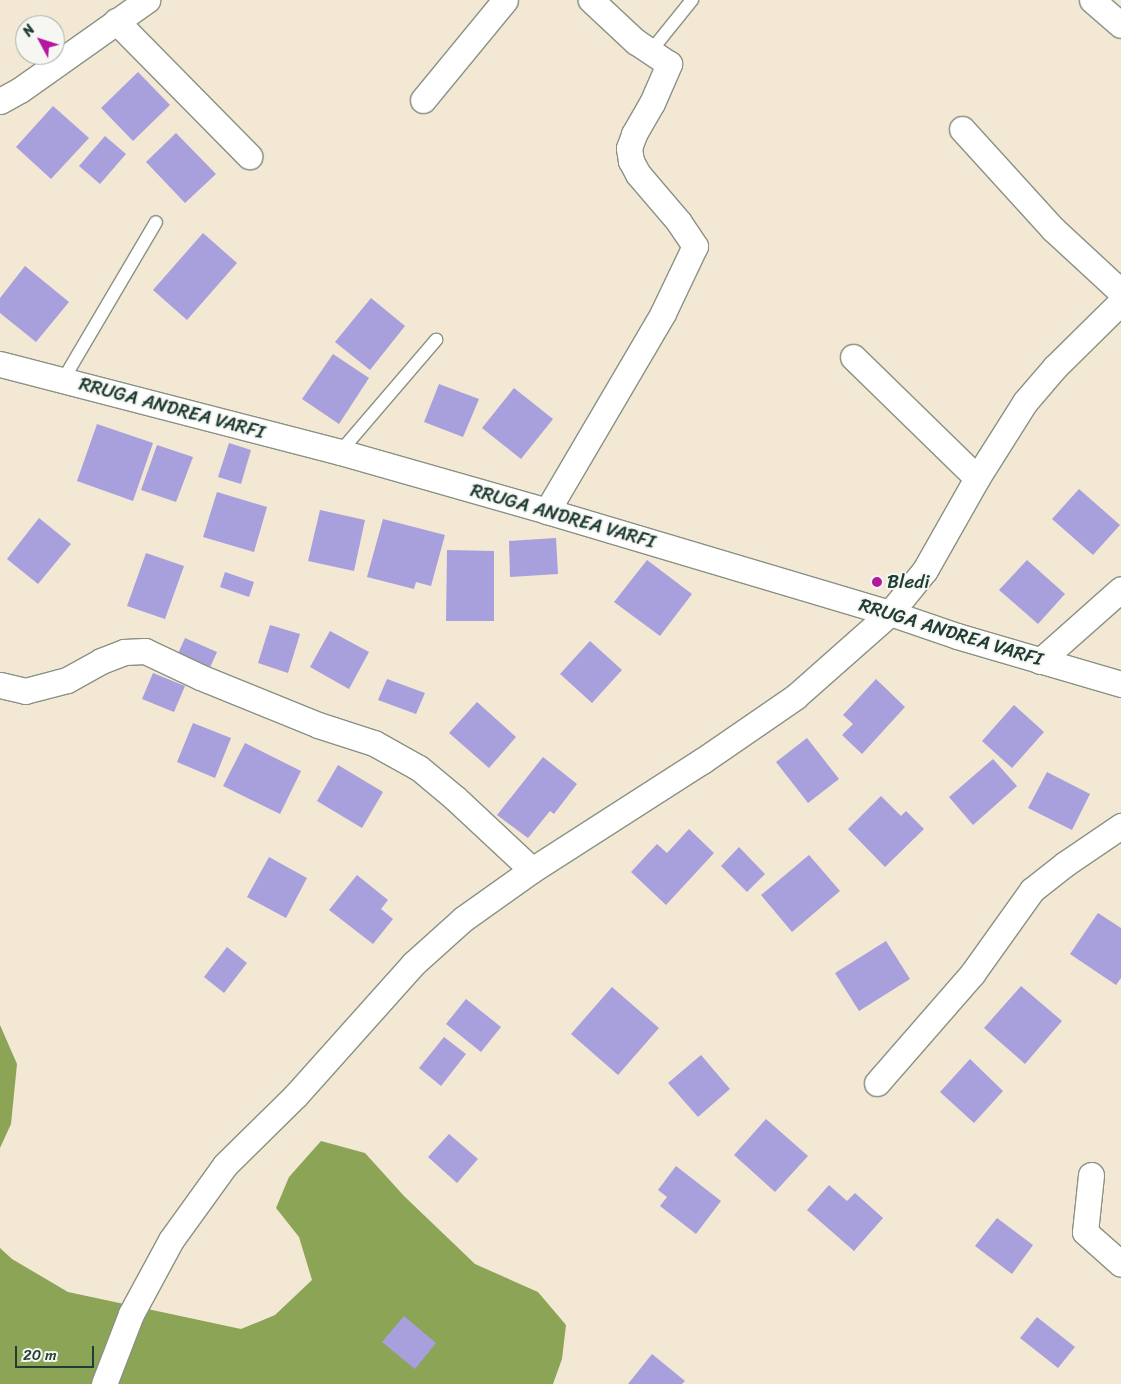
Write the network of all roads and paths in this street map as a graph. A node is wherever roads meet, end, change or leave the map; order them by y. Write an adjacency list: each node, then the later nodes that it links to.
1 (147, 0): 6 (street)
2 (505, 0): 9 (street)
3 (591, 0): 8 (street)
4 (692, 0): 8 (lane)
5 (1092, 0): 7 (street)
6 (116, 22): 10 (street); 12 (street)
7 (1121, 25)
8 (650, 52): 22 (street)
9 (423, 100)
10 (0, 101)
11 (962, 129): 14 (street)
12 (249, 156)
13 (156, 222): 19 (lane)
14 (1121, 292)
15 (1121, 302): 21 (street)
16 (436, 340): 20 (lane)
17 (853, 358): 21 (street)
18 (0, 364): 19 (street, RRUGA ANDREA VARFI)
19 (63, 380): 20 (street, RRUGA ANDREA VARFI)
20 (340, 452): 22 (street, RRUGA ANDREA VARFI)
21 (977, 478): 24 (street)
22 (547, 511): 24 (street, RRUGA ANDREA VARFI)
23 (1121, 589): 25 (street)
24 (890, 613): 25 (street, RRUGA ANDREA VARFI); 29 (street)
25 (1040, 660): 26 (street, RRUGA ANDREA VARFI)
26 (1121, 684)
27 (0, 685): 29 (street)
28 (1121, 826): 30 (street)
29 (532, 870): 33 (street)
30 (877, 1083)
31 (1090, 1175): 32 (street)
32 (1121, 1264)
33 (104, 1384)

